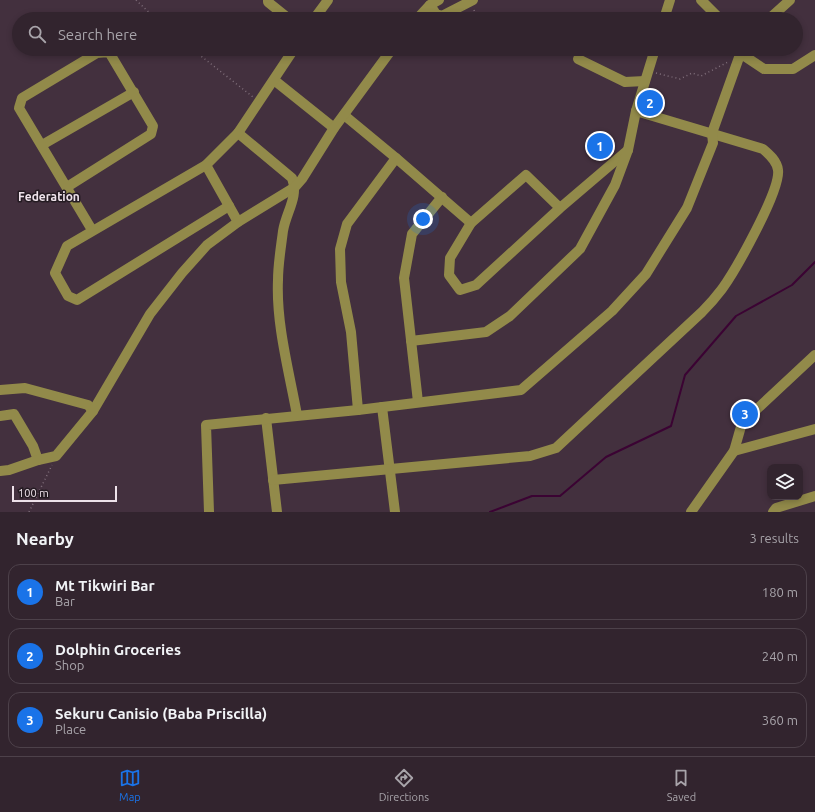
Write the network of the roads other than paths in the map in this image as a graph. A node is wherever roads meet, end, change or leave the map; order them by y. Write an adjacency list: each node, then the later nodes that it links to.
1 (268, 0): 8 (street)
2 (328, 0): 9 (street)
3 (670, 0): 13 (street)
4 (701, 0): 14 (street)
5 (472, 1): 12 (street)
6 (434, 2): 10 (street); 11 (street)
7 (782, 2): 15 (street)
8 (280, 12)
9 (319, 12)
10 (424, 12)
11 (436, 12)
12 (450, 12)
13 (666, 12)
14 (713, 12)
15 (774, 12)
16 (815, 55): 23 (street)
17 (92, 56): 33 (street)
18 (112, 56): 27 (street)
19 (289, 56): 26 (street)
20 (387, 56): 29 (street)
21 (653, 56): 25 (street)
22 (740, 56): 32 (street)
23 (742, 56)
24 (578, 59): 25 (street)
25 (647, 76): 28 (street)
26 (274, 80): 30 (street); 31 (street)
27 (134, 92): 33 (street); 37 (street)
28 (636, 111): 32 (street); 34 (street)
29 (344, 115): 30 (street); 35 (street)
30 (334, 128): 38 (street)
31 (238, 133): 36 (street); 38 (street)
32 (712, 133): 48 (street); 58 (street)
33 (42, 145): 37 (street)
34 (628, 150): 41 (street); 45 (street)
35 (396, 158): 39 (street); 50 (street)
36 (206, 165): 40 (street); 44 (street)
37 (67, 187): 44 (street)
38 (295, 187): 42 (street); 52 (street)
39 (442, 197): 43 (street); 45 (street)
40 (229, 206): 42 (street); 44 (street)
41 (560, 208): 43 (street); 43 (street)
42 (238, 222): 51 (street)
43 (471, 222)
44 (92, 230)
45 (411, 341): 48 (street)
46 (815, 354): 56 (street)
47 (0, 390): 51 (street)
48 (418, 402): 49 (street)
49 (382, 407): 50 (street); 58 (street)
50 (358, 410): 52 (street)
51 (93, 411): 57 (street)
52 (297, 415): 54 (street)
53 (0, 416): 57 (street)
54 (266, 418): 60 (street); 62 (street)
55 (815, 429): 56 (street)
56 (734, 451): 65 (street)
57 (38, 460): 59 (street)
58 (390, 470): 60 (street); 64 (street)
59 (0, 471)
60 (273, 480): 63 (street)
61 (815, 496): 66 (street)
62 (209, 512)
63 (277, 512)
64 (395, 512)
65 (691, 512)
66 (773, 512)

